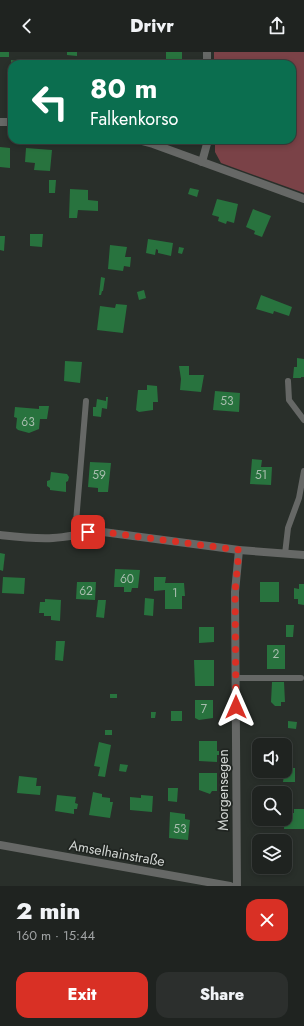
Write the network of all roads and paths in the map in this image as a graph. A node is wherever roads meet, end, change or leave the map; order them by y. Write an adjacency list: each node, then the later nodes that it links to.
1 (153, 144): 3 (street)
2 (207, 144): 3 (street)
3 (202, 162): 4 (street)
4 (304, 199)
5 (288, 381): 7 (lane)
6 (86, 401): 9 (lane)
7 (304, 420)
8 (304, 472): 12 (lane)
9 (76, 534): 10 (street); 11 (street)
10 (0, 535)
11 (239, 550): 12 (street); 14 (street, Morgensegen)
12 (285, 554): 13 (street)
13 (304, 555)
14 (236, 678): 15 (lane); 18 (street, Morgensegen)
15 (301, 678)
16 (0, 845): 17 (street, Amselhainstraße)
17 (230, 886)
18 (237, 886)

